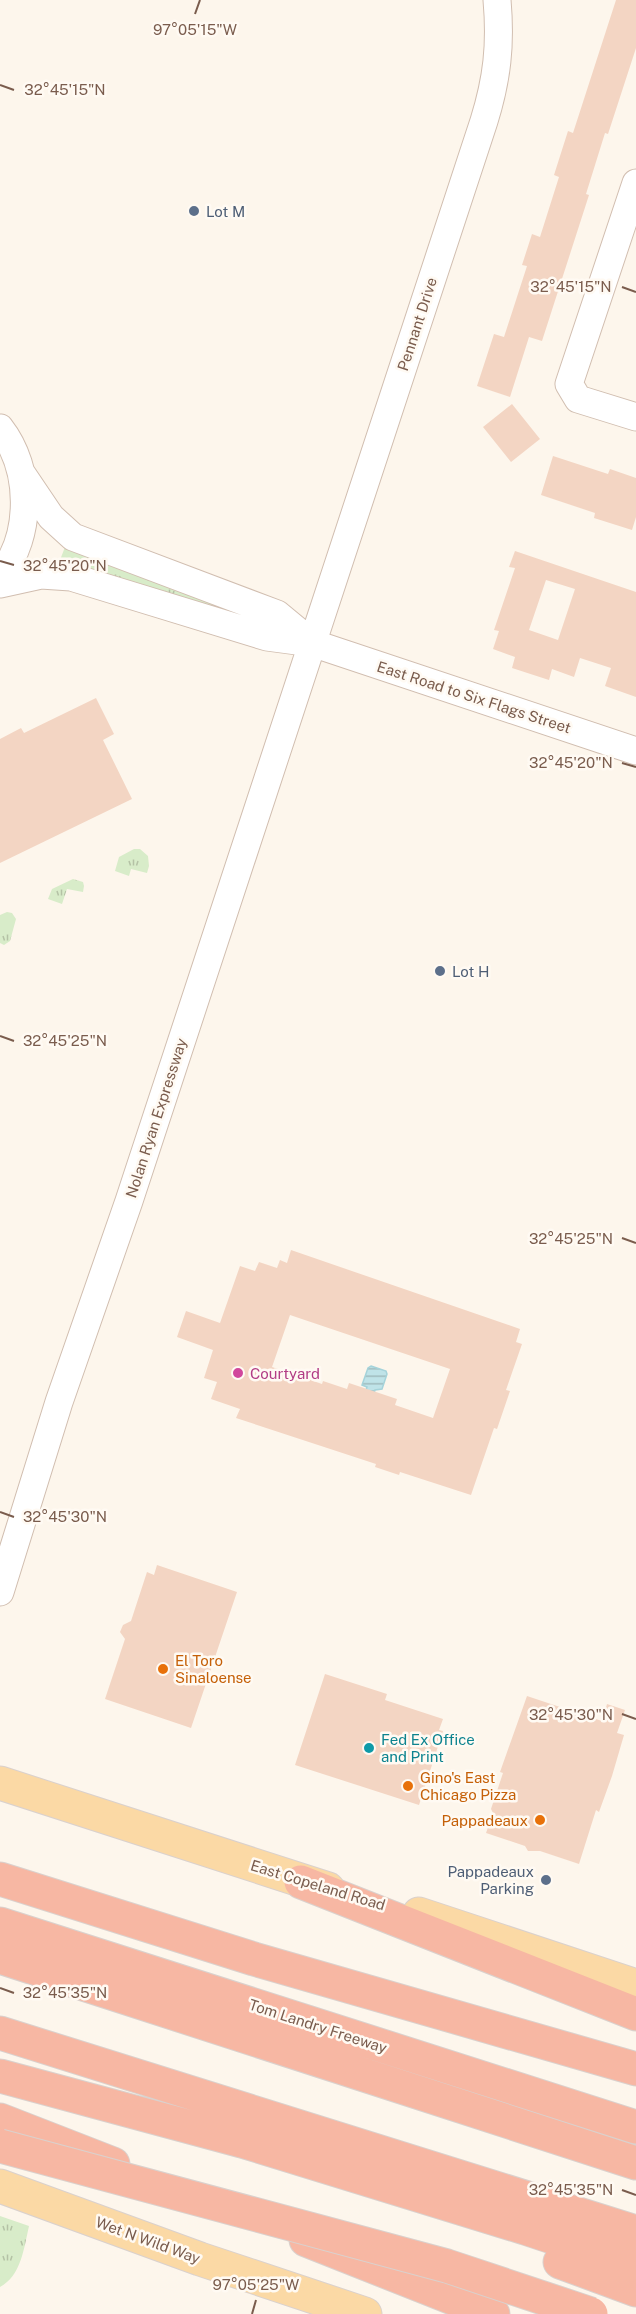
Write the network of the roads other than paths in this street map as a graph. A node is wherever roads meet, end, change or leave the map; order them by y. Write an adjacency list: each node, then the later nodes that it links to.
1 (497, 0): 8 (street, Pennant Drive)
2 (636, 183): 3 (street)
3 (636, 417)
4 (0, 428): 5 (street)
5 (22, 474): 6 (street); 8 (street, East Road to Six Flags Street)
6 (0, 576)
7 (0, 584): 8 (street, East Road to Six Flags Street)
8 (312, 643): 9 (street, East Road to Six Flags Street); 10 (street, Nolan Ryan Expressway)
9 (636, 751)
10 (0, 1592)
11 (0, 1783): 13 (main road, East Copeland Road)
12 (0, 1879): 19 (highway)
13 (301, 1882): 16 (main road, East Copeland Road); 17 (highway)
14 (0, 1924): 22 (highway, Tom Landry Freeway)
15 (0, 1957): 25 (highway)
16 (636, 1986)
17 (636, 2014)
18 (0, 2033): 27 (highway)
19 (636, 2069)
20 (0, 2076): 23 (highway)
21 (0, 2120): 31 (highway)
22 (636, 2127)
23 (242, 2142): 28 (highway); 29 (highway)
24 (0, 2146): 32 (highway, bridge)
25 (636, 2163)
26 (0, 2186): 30 (main road, Wet N Wild Way)
27 (636, 2232)
28 (636, 2265)
29 (636, 2290)
30 (365, 2314)
31 (493, 2314)
32 (591, 2314)

